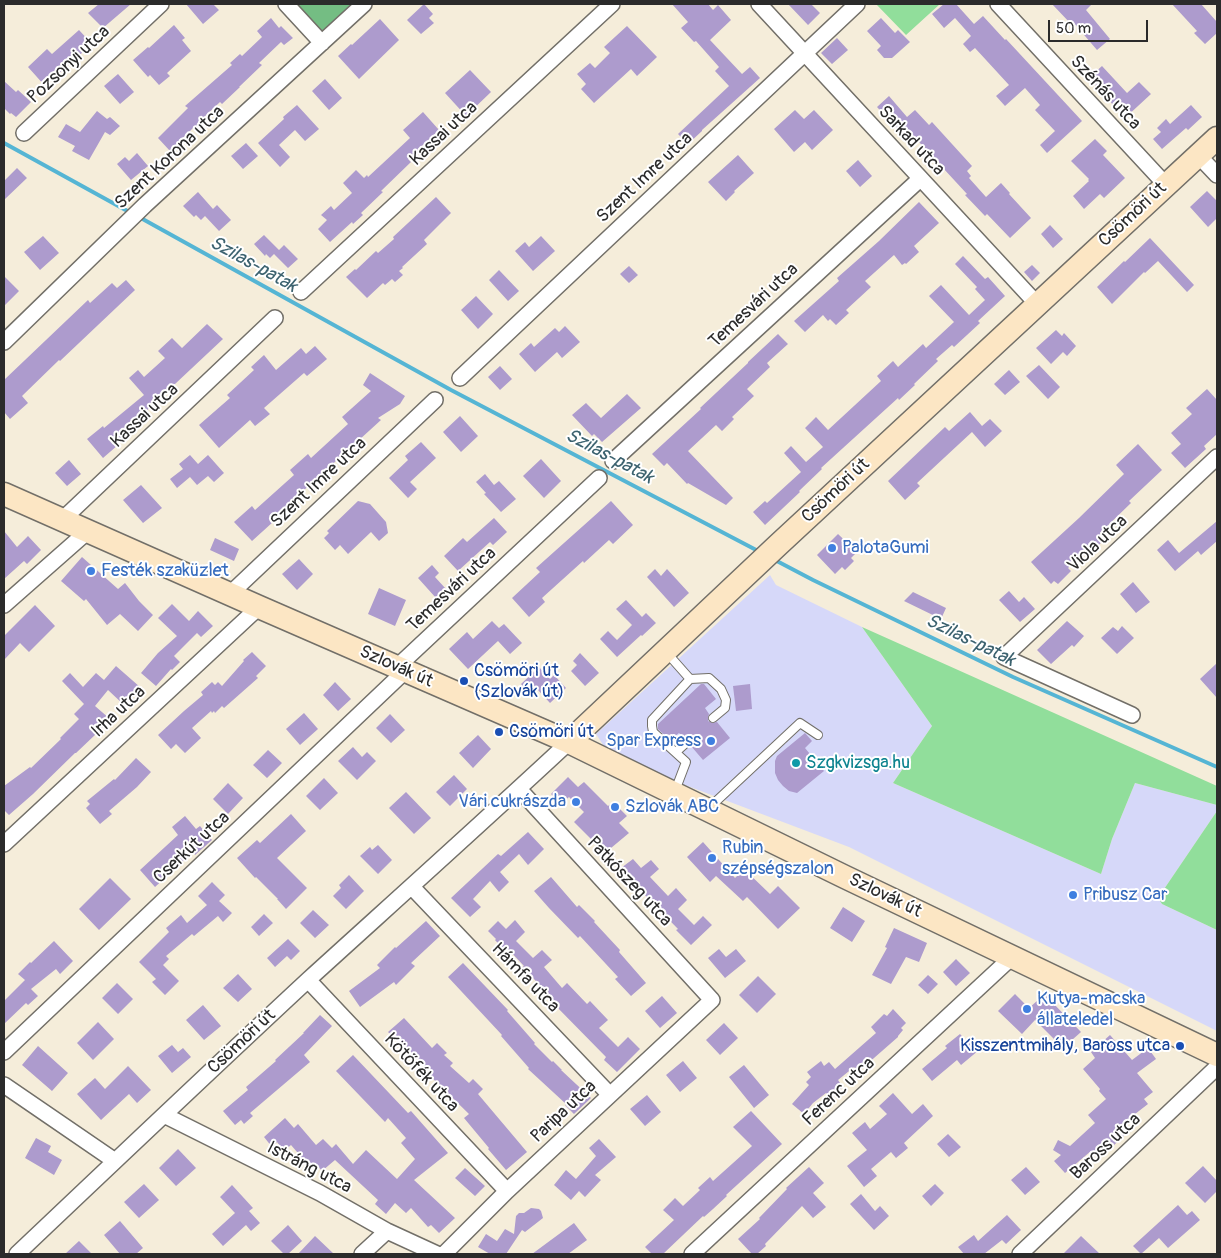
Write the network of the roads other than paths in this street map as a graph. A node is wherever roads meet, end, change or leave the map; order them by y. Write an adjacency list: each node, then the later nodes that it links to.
1 (161, 4): 10 (street, Pozsonyi utca)
2 (286, 4): 8 (street)
3 (364, 4): 8 (street, Szent Korona utca)
4 (612, 4): 16 (street, Kassai utca)
5 (759, 4): 9 (street, Sarkad utca)
6 (998, 4): 15 (street, Szénás utca)
7 (856, 5): 9 (street, Szent Imre utca)
8 (322, 44): 19 (street, Szent Korona utca)
9 (804, 54): 14 (street, Sarkad utca); 20 (street, Szent Imre utca)
10 (24, 132)
11 (1217, 138): 12 (main road, Csömöri út)
12 (1198, 155): 13 (street); 15 (main road, Csömöri út)
13 (1217, 175)
14 (920, 178): 17 (street, Sarkad utca); 23 (street, Temesvári utca)
15 (1166, 185): 17 (main road, Csömöri út)
16 (301, 292)
17 (1037, 304): 31 (main road, Csömöri út)
18 (275, 318): 26 (street, Kassai utca)
19 (4, 342)
20 (460, 378)
21 (435, 400): 28 (street, Szent Imre utca)
22 (1217, 457): 34 (street, Viola utca)
23 (613, 462)
24 (599, 478): 32 (street, Temesvári utca)
25 (4, 494): 26 (main road, Szlovák út)
26 (62, 520): 27 (main road, Szlovák út)
27 (88, 531): 28 (main road, Szlovák út); 29 (street)
28 (230, 594): 30 (main road, Szlovák út)
29 (4, 605)
30 (259, 607): 32 (main road, Szlovák út); 43 (street, Irha utca)
31 (666, 652): 33 (lane); 37 (main road, Csömöri út)
32 (401, 669): 37 (main road, Szlovák út); 48 (street, Cserkút utca)
33 (690, 679): 35 (lane); 39 (lane)
34 (1132, 715)
35 (713, 718)
36 (818, 736): 42 (lane)
37 (569, 742): 40 (street, Csömöri út); 41 (main road, Szlovák út)
38 (687, 742): 39 (lane)
39 (676, 752): 41 (lane)
40 (518, 789): 44 (street, Csömöri út); 47 (street, Patkószeg utca)
41 (674, 793): 42 (main road, Szlovák út)
42 (708, 810): 45 (main road, Szlovák út)
43 (4, 844)
44 (412, 887): 46 (street, Csömöri út); 52 (street, Hámfa utca)
45 (1012, 957): 49 (main road, Szlovák út); 61 (street, Ferenc utca)
46 (308, 980): 53 (street, Csömöri út); 55 (street, Kötőfék utca)
47 (712, 1000): 52 (street, Paripa utca)
48 (4, 1052)
49 (1217, 1055)
50 (1217, 1067): 62 (street, Baross utca)
51 (4, 1085): 54 (street)
52 (610, 1095): 55 (street, Paripa utca)
53 (164, 1115): 54 (street, Csömöri út); 56 (street, Istráng utca)
54 (115, 1161): 57 (street, Csömöri út)
55 (507, 1191): 60 (street, Paripa utca)
56 (387, 1231): 58 (street); 59 (street, Istráng utca)
57 (17, 1254)
58 (362, 1254)
59 (437, 1254)
60 (444, 1254)
61 (692, 1254)
62 (1020, 1254)

